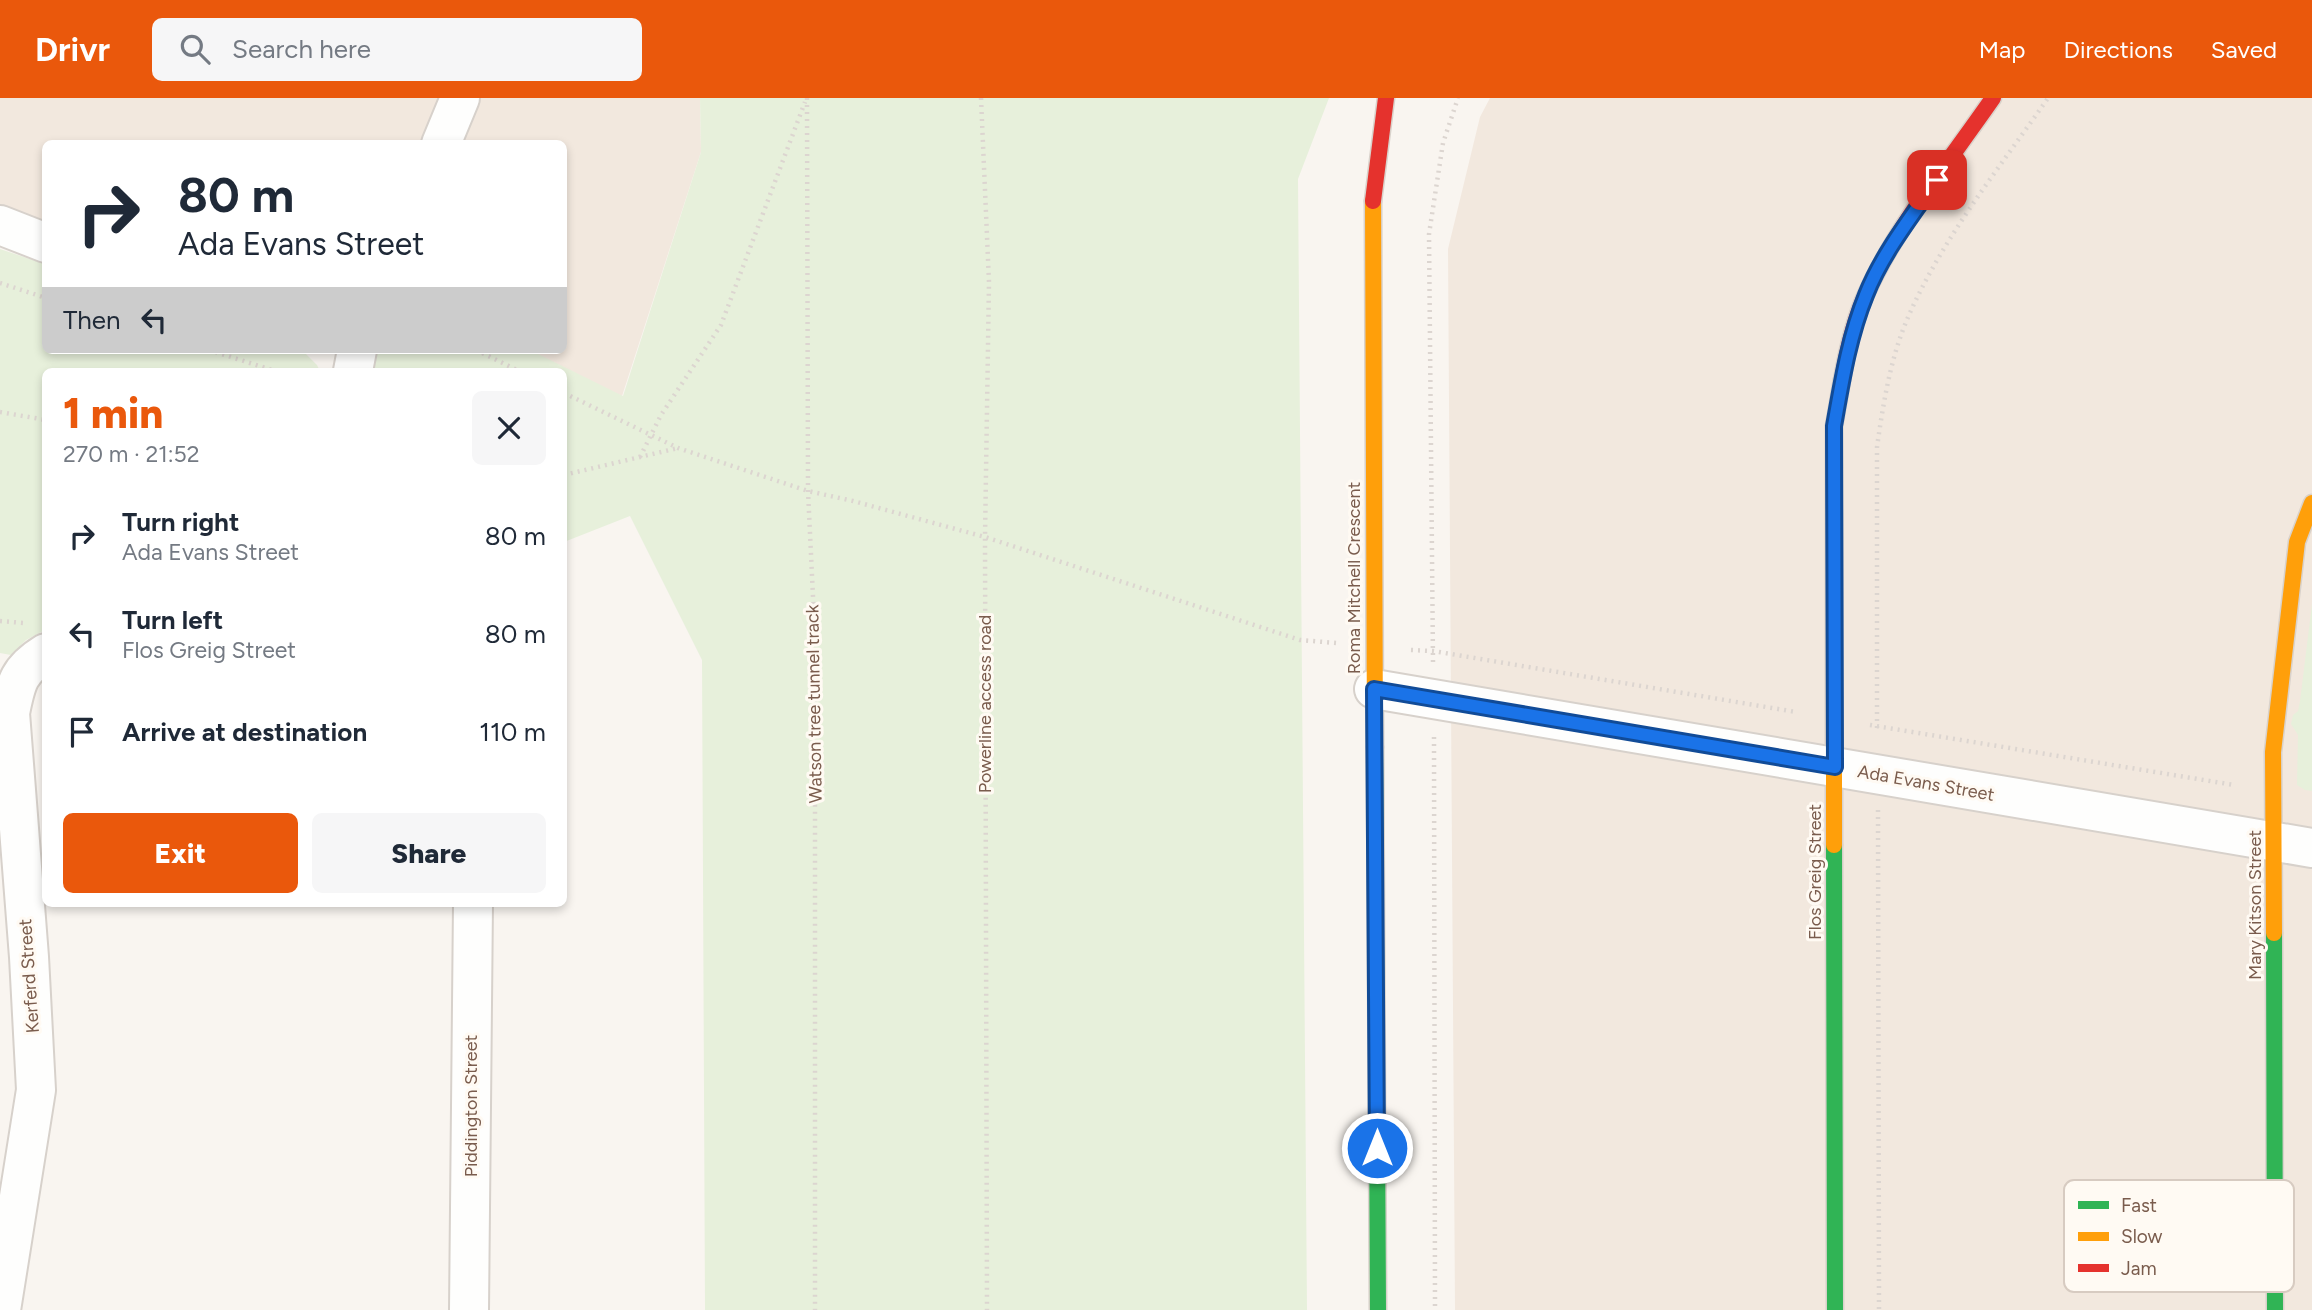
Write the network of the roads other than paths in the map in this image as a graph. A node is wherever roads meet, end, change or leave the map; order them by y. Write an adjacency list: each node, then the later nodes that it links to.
1 (460, 98): 4 (street)
2 (1386, 98): 9 (street, Roma Mitchell Crescent)
3 (1993, 98): 10 (street, Flos Greig Street)
4 (444, 140)
5 (0, 225): 6 (street)
6 (42, 241)
7 (2312, 503): 11 (street, Mary Kitson Street)
8 (42, 655): 16 (street, Kerferd Street)
9 (1374, 689): 10 (street, Ada Evans Street); 18 (street, Roma Mitchell Crescent)
10 (1835, 767): 11 (street, Ada Evans Street); 19 (street, Flos Greig Street)
11 (2273, 843): 12 (street, Ada Evans Street); 14 (street, Mary Kitson Street)
12 (2312, 848)
13 (472, 907): 17 (street, Piddington Street)
14 (2275, 1180)
15 (2276, 1292): 20 (street, Mary Kitson Street)
16 (1, 1310)
17 (469, 1310)
18 (1378, 1310)
19 (1835, 1310)
20 (2276, 1310)

